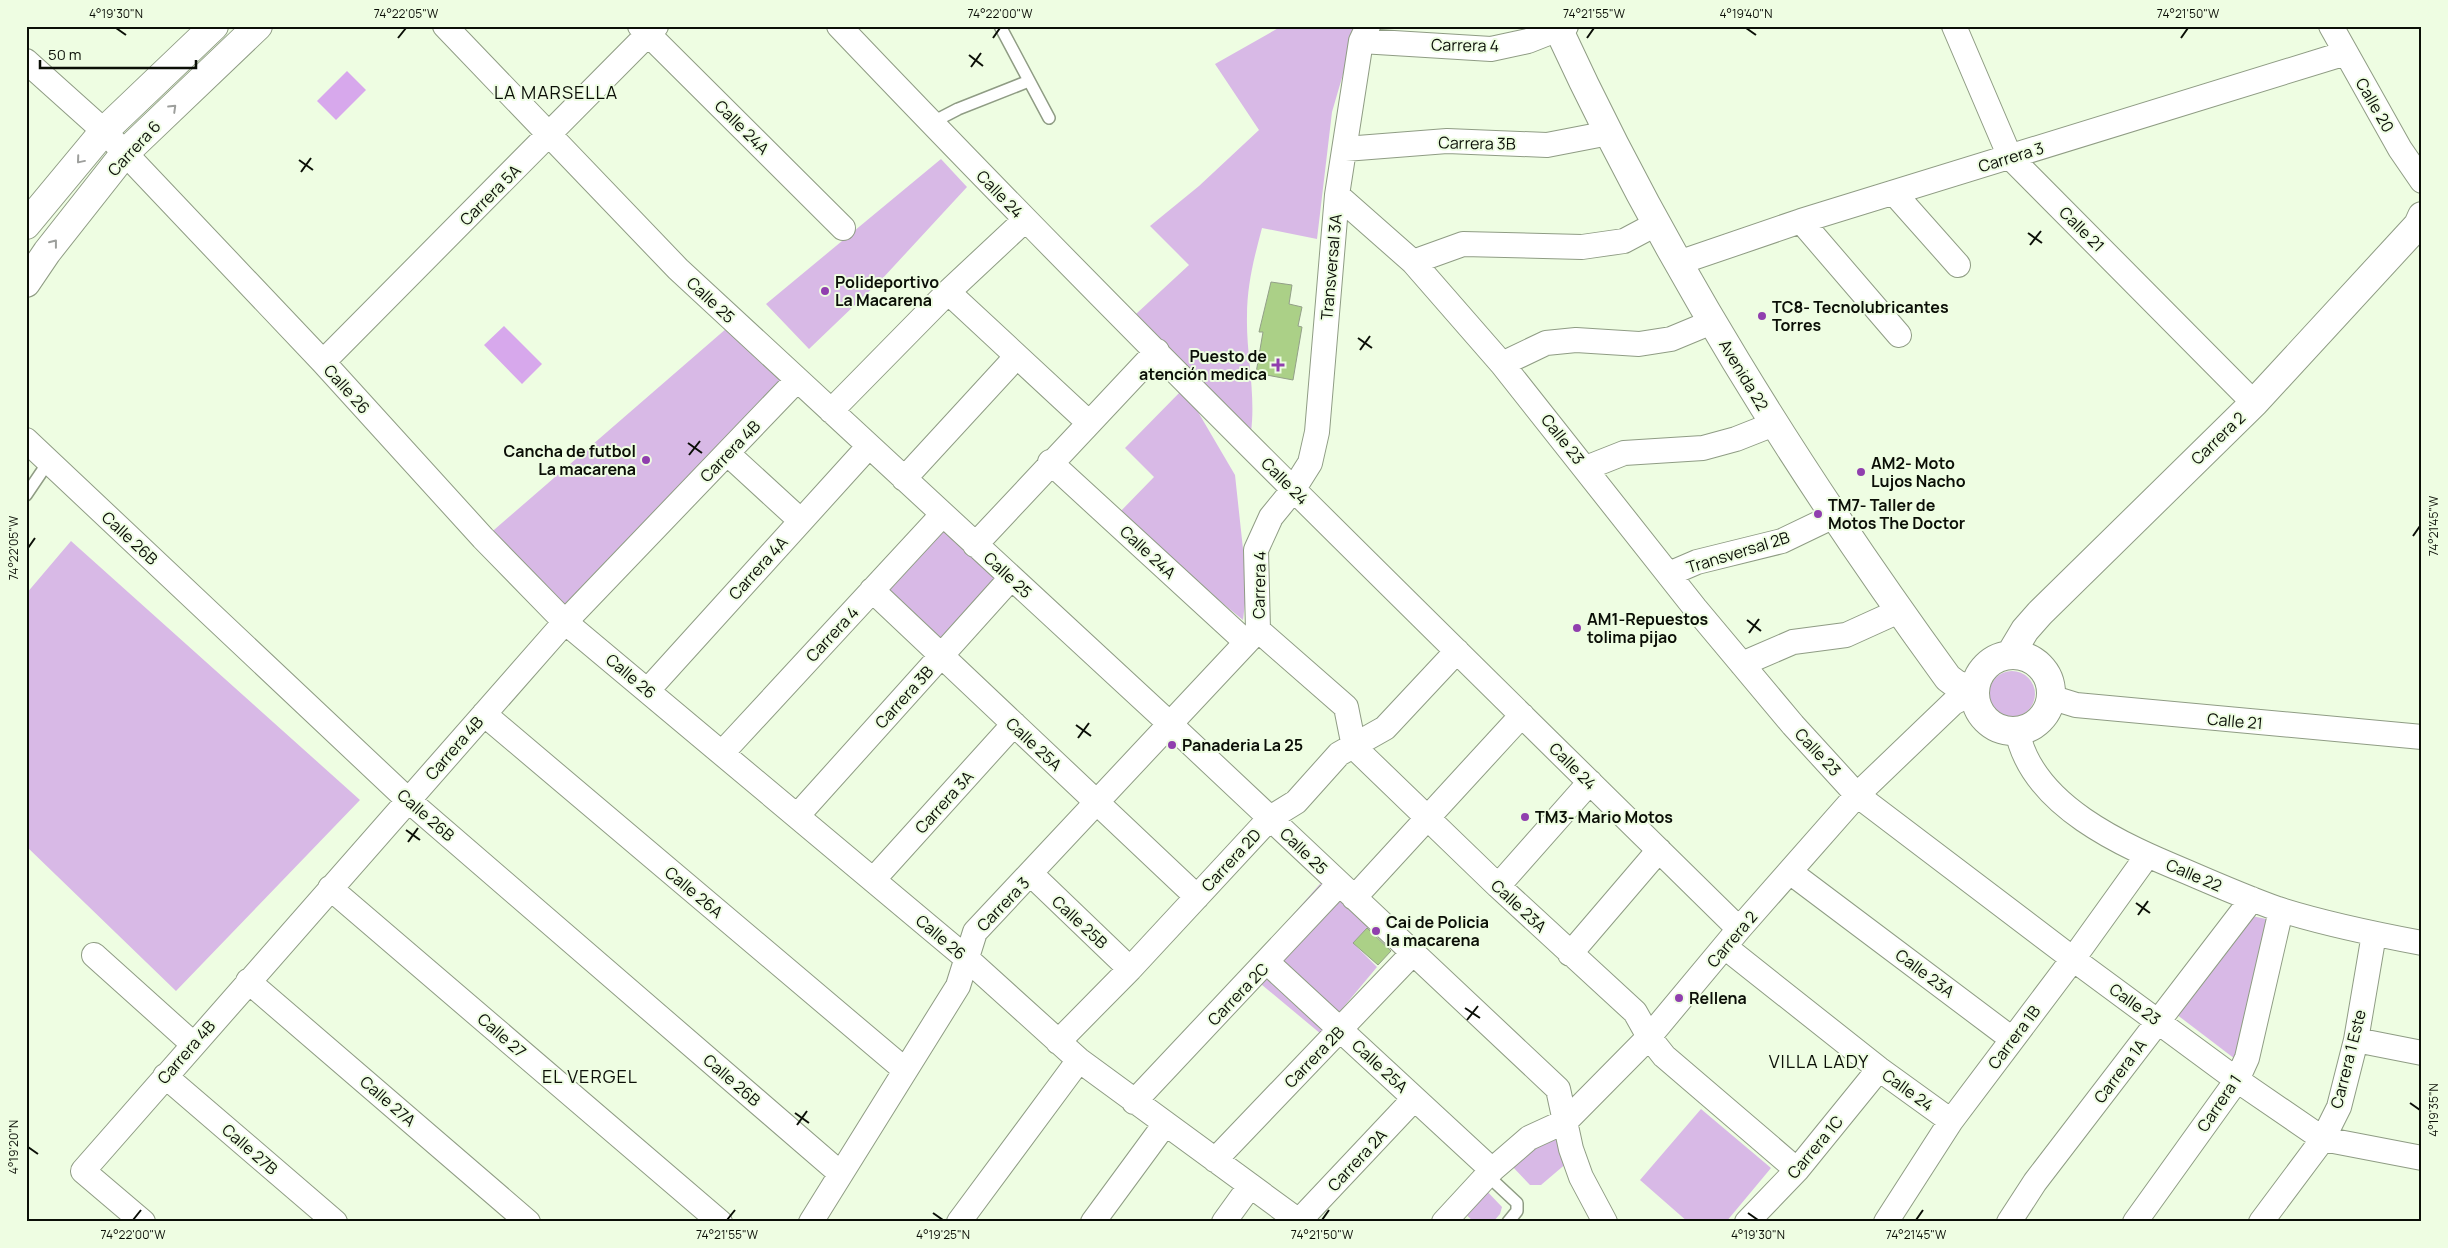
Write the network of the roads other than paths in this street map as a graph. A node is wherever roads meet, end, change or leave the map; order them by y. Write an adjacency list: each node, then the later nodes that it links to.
1 (214, 26): 16 (street, Carrera 6)
2 (258, 26): 20 (street, Carrera 6, one-way to 2)
3 (445, 26): 18 (street, Calle 25)
4 (839, 26): 15 (street, Calle 24)
5 (1000, 26): 13 (lane)
6 (1955, 26): 21 (street, Calle 21)
7 (2331, 26): 11 (street, Calle 20)
8 (1560, 27): 10 (street, Carrera 4); 17 (street, Avenida 22)
9 (648, 29): 18 (street, Carrera 5A); 30 (street, Calle 24A)
10 (1364, 33): 19 (street, Transversal 3A)
11 (2346, 53): 21 (street, Carrera 3); 22 (street, Calle 20)
12 (26, 61): 16 (street, Calle 26)
13 (1029, 81): 14 (lane); 15 (lane)
14 (1049, 118)
15 (931, 123): 25 (street, Calle 24)
16 (104, 131): 20 (street, Calle 26); 29 (street, Carrera 6, one-way to 29)
17 (1609, 134): 19 (street, Carrera 3B); 28 (street, Avenida 22)
18 (549, 136): 40 (street, Carrera 5A); 42 (street, Calle 25)
19 (1346, 149): 24 (street, Transversal 3A)
20 (125, 153): 34 (street, Carrera 6, one-way to 20); 40 (street, Calle 26)
21 (2010, 157): 23 (street, Carrera 3); 43 (street, Calle 21)
22 (2422, 181)
23 (1894, 193): 26 (street, Carrera 3); 33 (street)
24 (1337, 195): 31 (street, Calle 23); 54 (street, Transversal 3A)
25 (1025, 220): 35 (street); 38 (street, Calle 24)
26 (1801, 221): 32 (street, Carrera 3); 37 (street)
27 (2420, 223): 43 (street, Carrera 2)
28 (1656, 224): 31 (street); 32 (street, Avenida 22)
29 (26, 225)
30 (843, 228)
31 (1413, 262): 41 (street, Calle 23)
32 (1678, 263): 36 (street, Avenida 22)
33 (1958, 265)
34 (26, 283)
35 (948, 292): 39 (street); 44 (street)
36 (1712, 322): 41 (street); 46 (street, Avenida 22)
37 (1899, 335)
38 (1157, 350): 45 (street); 54 (street, Calle 24)
39 (1017, 356): 45 (street); 53 (street)
40 (323, 362): 64 (street, Calle 26)
41 (1502, 364): 52 (street, Calle 23)
42 (797, 380): 44 (street, Calle 25); 49 (street, Carrera 4B)
43 (2254, 403): 68 (street, Carrera 2)
44 (831, 411): 48 (street, Calle 25)
45 (1088, 422): 51 (street)
46 (1774, 424): 52 (street); 57 (street, Avenida 22)
47 (26, 440): 50 (street, Calle 26B)
48 (869, 446): 53 (street, Calle 25); 58 (street, Carrera 4A)
49 (728, 454): 58 (street); 64 (street, Carrera 4B)
50 (49, 461): 55 (lane); 83 (street, Calle 26B)
51 (1050, 462): 59 (street); 65 (street, Calle 24A)
52 (1586, 468): 60 (street, Calle 23)
53 (904, 479): 56 (street, Calle 25)
54 (1293, 490): 65 (street, Carrera 4); 66 (street, Calle 24)
55 (26, 495)
56 (942, 515): 59 (street, Calle 25); 62 (street, Carrera 4)
57 (1834, 516): 60 (street, Transversal 2B); 63 (street, Avenida 22)
58 (800, 522): 71 (street, Carrera 4A)
59 (975, 545): 61 (street, Calle 25)
60 (1669, 574): 69 (street, Calle 23)
61 (1011, 578): 67 (street, Carrera 3B); 76 (street, Calle 25)
62 (872, 590): 67 (street, Calle 25A); 80 (street, Carrera 4)
63 (1899, 611): 69 (street); 70 (street, Avenida 22)
64 (565, 622): 71 (street, Calle 26); 73 (street, Carrera 4B)
65 (1252, 636): 76 (street, Carrera 3); 79 (street)
66 (1457, 651): 74 (street, Calle 24); 79 (street, Carrera 2D)
67 (942, 655): 75 (street, Calle 25A); 85 (street, Carrera 3B)
68 (2010, 655): 70 (street); 72 (street)
69 (1742, 664): 82 (street, Calle 23)
70 (1975, 689): 77 (street); 82 (street, Carrera 2)
71 (648, 690): 80 (street, Calle 26)
72 (2050, 697): 77 (street); 78 (street, Calle 21)
73 (484, 714): 83 (street, Carrera 4B); 120 (street, Calle 26A)
74 (1522, 714): 81 (street, Calle 24); 87 (street, Carrera 2C)
75 (1014, 724): 84 (street, Calle 25A); 92 (street, Carrera 3A)
76 (1170, 724): 84 (street, Carrera 3); 86 (street, Calle 25)
77 (2017, 730): 89 (street, Calle 22)
78 (2422, 737)
79 (1354, 747): 86 (street, Carrera 2D); 87 (street, Calle 23A)
80 (722, 753): 85 (street, Calle 26)
81 (1590, 782): 88 (street, Calle 24); 93 (street)
82 (1858, 794): 90 (street, Carrera 2); 106 (street, Calle 23)
83 (408, 800): 94 (street, Carrera 4B); 133 (street, Calle 26B)
84 (1097, 803): 91 (street, Carrera 3); 96 (street, Calle 25A)
85 (797, 816): 92 (street, Calle 26)
86 (1270, 818): 95 (street, Calle 25); 96 (street, Carrera 2D)
87 (1427, 818): 93 (street, Calle 23A); 95 (street, Carrera 2C)
88 (1659, 850): 100 (street, Calle 24); 103 (street)
89 (2147, 856): 97 (street, Calle 22); 106 (street, Carrera 1B)
90 (1790, 872): 100 (street, Carrera 2); 113 (street, Calle 23A)
91 (1031, 874): 105 (street, Carrera 3); 108 (street, Calle 25B)
92 (873, 880): 105 (street, Calle 26)
93 (1498, 886): 103 (street, Calle 23A)
94 (330, 888): 109 (street, Carrera 4B); 140 (street, Calle 27)
95 (1347, 891): 102 (street, Calle 25); 107 (street, Carrera 2C)
96 (1197, 897): 108 (street, Carrera 2D)
97 (2252, 899): 98 (street, Calle 22); 110 (street, Carrera 1A)
98 (2281, 910): 99 (street, Calle 22); 122 (street, Carrera 1)
99 (2374, 934): 101 (street, Calle 22); 114 (street, Carrera 1 Este)
100 (1732, 938): 112 (street, Carrera 2); 119 (street, Calle 24)
101 (2422, 943)
102 (1413, 953): 111 (street, Carrera 2B); 125 (street, Calle 25)
103 (1570, 954): 112 (street, Calle 23A)
104 (94, 955): 116 (street)
105 (965, 957): 115 (street, Calle 26); 120 (street, Carrera 3)
106 (2073, 959): 110 (street, Calle 23); 113 (street, Carrera 1B)
107 (1268, 963): 111 (street, Calle 25A); 124 (street, Carrera 2C)
108 (1130, 969): 115 (street, Carrera 2D)
109 (248, 981): 116 (street, Carrera 4B); 139 (street, Calle 27A)
110 (2158, 1021): 122 (street, Calle 23); 149 (street, Carrera 1A)
111 (1340, 1030): 123 (street, Calle 25A); 130 (street, Carrera 2B)
112 (1649, 1037): 125 (street, Carrera 2); 131 (street, Calle 23A)
113 (2012, 1039): 126 (street, Carrera 1B)
114 (2356, 1040): 117 (street); 128 (street, Carrera 1 Este)
115 (1058, 1042): 118 (street, Calle 26)
116 (193, 1044): 121 (street, Carrera 4B)
117 (2422, 1053)
118 (1079, 1060): 124 (street, Calle 26); 142 (street)
119 (1879, 1069): 126 (street, Calle 24); 131 (street, Carrera 1C)
120 (905, 1070): 133 (street, Carrera 3)
121 (165, 1076): 137 (street, Carrera 4B); 138 (street, Calle 27B)
122 (2237, 1080): 128 (street, Calle 23); 150 (street, Carrera 1)
123 (1414, 1098): 132 (street, Calle 25A); 136 (street, Carrera 2A)
124 (1134, 1102): 127 (street, Calle 26)
125 (1566, 1121): 132 (street, Carrera 2); 146 (street, Calle 25)
126 (1951, 1121): 148 (street, Carrera 1B)
127 (1165, 1124): 130 (street, Calle 26); 143 (street)
128 (2323, 1139): 129 (street, Calle 23); 151 (street, Carrera 1 Este)
129 (2422, 1158)
130 (1216, 1160): 134 (street, Calle 26)
131 (1798, 1170): 147 (street, Carrera 1C)
132 (1489, 1173): 135 (street, Carrera 2); 145 (lane)
133 (841, 1174): 141 (street, Carrera 3)
134 (1250, 1186): 136 (street, Calle 26); 144 (street)
135 (1451, 1219)
136 (1299, 1221)
137 (143, 1222)
138 (335, 1222)
139 (528, 1222)
140 (720, 1222)
141 (811, 1222)
142 (959, 1222)
143 (1093, 1222)
144 (1224, 1222)
145 (1508, 1222)
146 (1605, 1222)
147 (1747, 1222)
148 (1886, 1222)
149 (2009, 1222)
150 (2135, 1222)
151 (2261, 1222)

